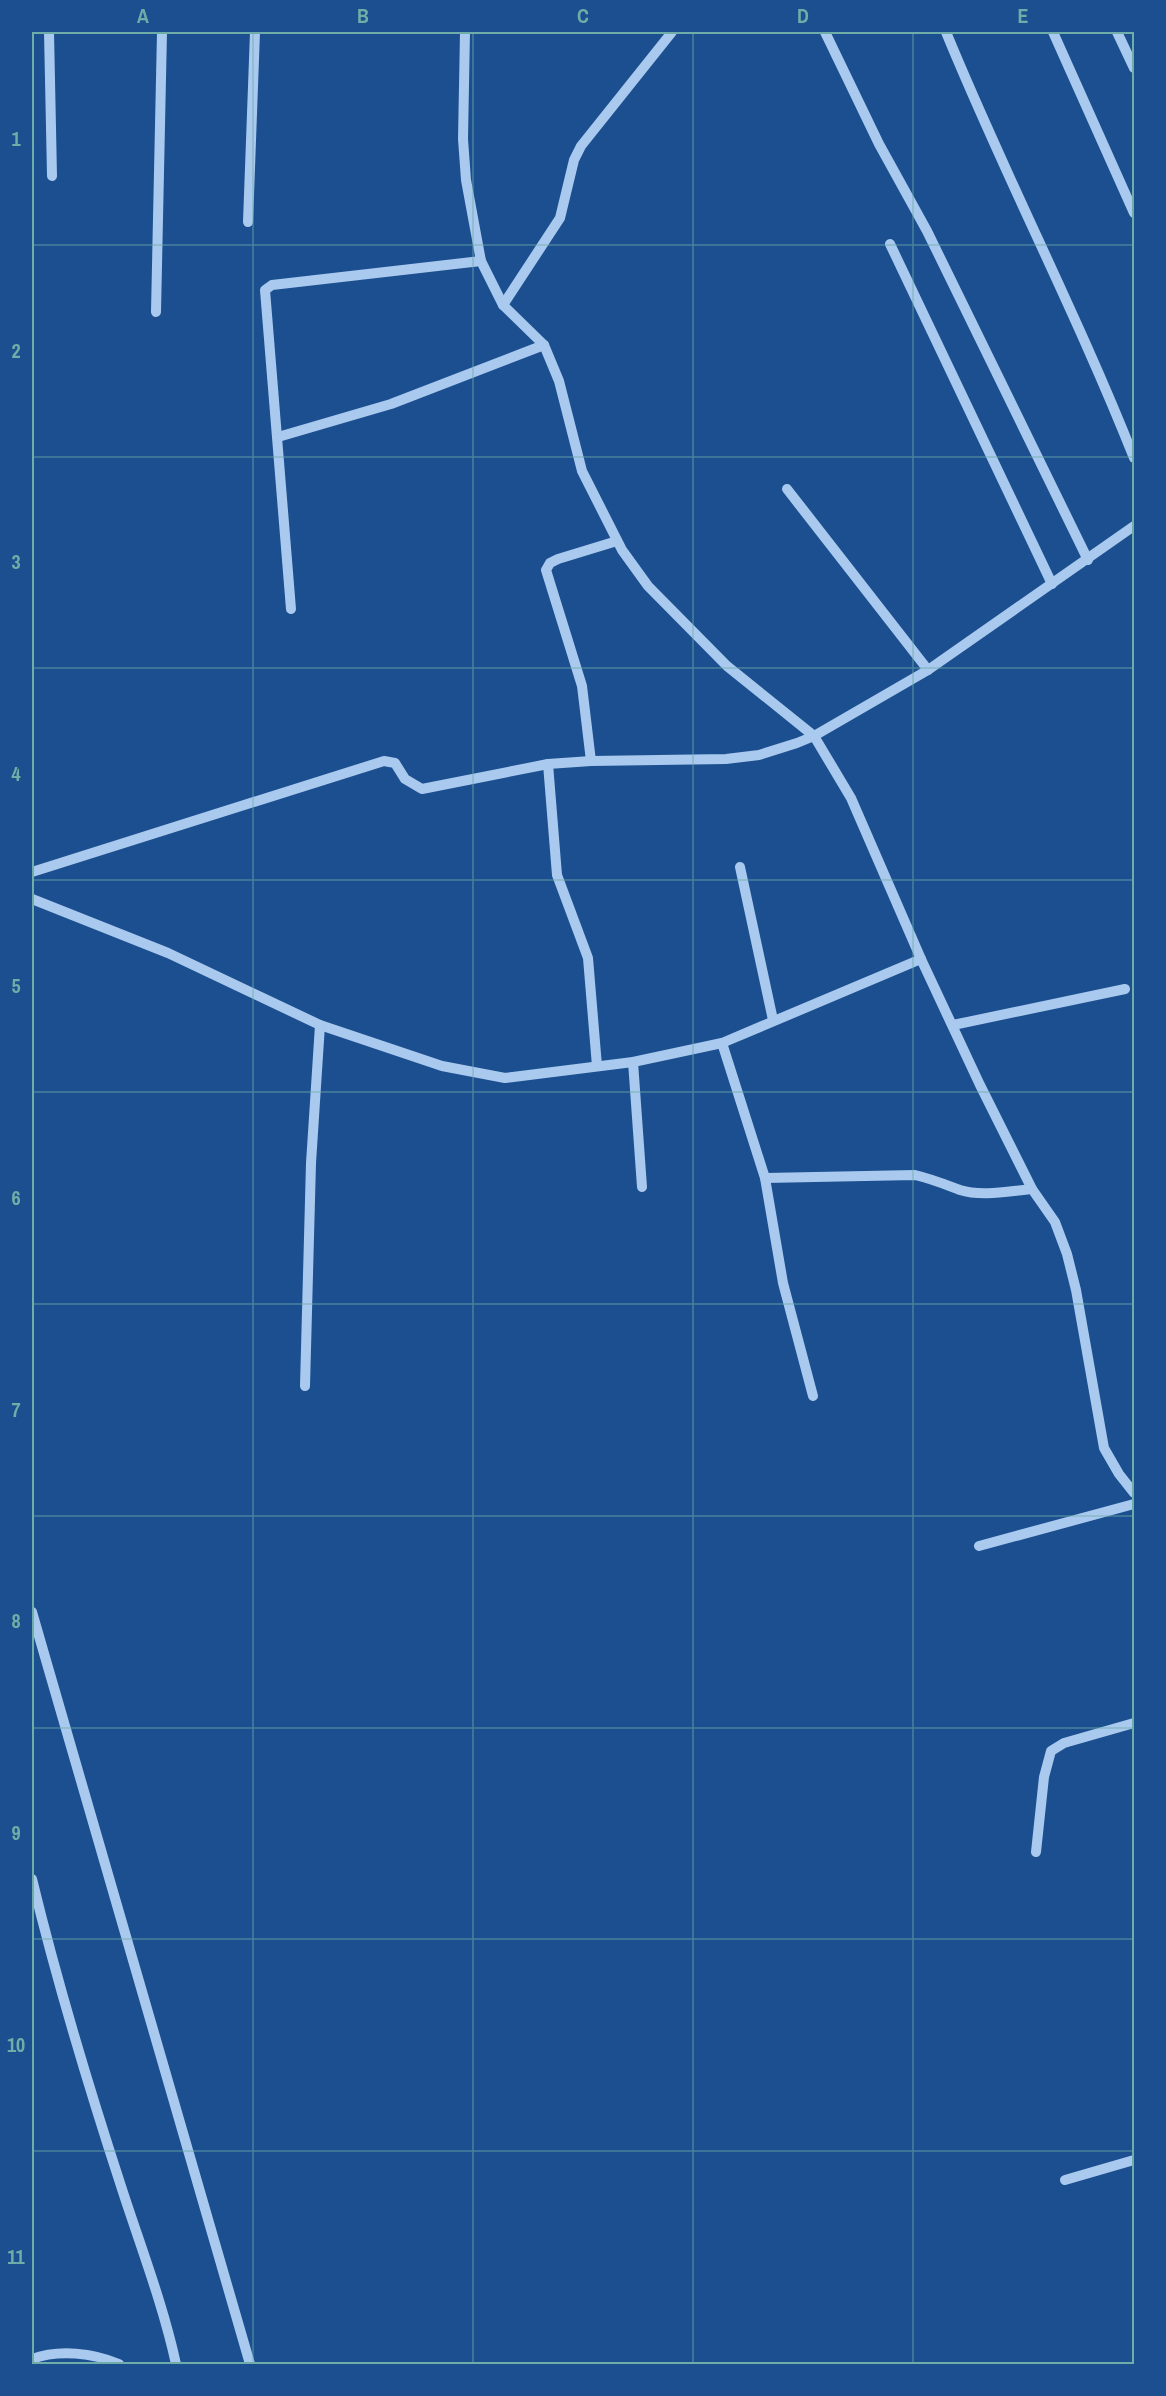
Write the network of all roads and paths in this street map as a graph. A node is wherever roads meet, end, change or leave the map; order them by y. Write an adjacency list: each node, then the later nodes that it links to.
1 (49, 32): 11 (street)
2 (162, 32): 17 (street)
3 (255, 32): 13 (street)
4 (465, 32): 15 (street)
5 (672, 32): 16 (street)
6 (825, 32): 24 (street)
7 (946, 32): 20 (street)
8 (1053, 32): 12 (street)
9 (1118, 32): 10 (street)
10 (1134, 68)
11 (52, 176)
12 (1134, 213)
13 (248, 222)
14 (890, 244): 25 (street)
15 (481, 261): 16 (street); 19 (street)
16 (503, 305): 18 (street)
17 (156, 312)
18 (544, 345): 19 (street); 23 (street)
19 (278, 437): 26 (street)
20 (1134, 458)
21 (787, 489): 27 (street)
22 (1134, 526): 24 (street)
23 (617, 541): 28 (street); 29 (street)
24 (1088, 560): 25 (street)
25 (1052, 584): 27 (street)
26 (291, 609)
27 (928, 670): 28 (street)
28 (814, 736): 29 (street); 34 (street)
29 (591, 761): 30 (street)
30 (548, 764): 32 (street); 41 (street)
31 (740, 867): 36 (street)
32 (32, 872)
33 (32, 899): 38 (street)
34 (921, 959): 36 (street); 37 (street)
35 (1125, 989): 37 (street)
36 (773, 1020): 39 (street)
37 (953, 1025): 44 (street)
38 (320, 1026): 41 (street); 45 (street)
39 (722, 1043): 40 (street); 42 (street)
40 (633, 1062): 41 (street); 43 (street)
41 (597, 1066)
42 (765, 1178): 44 (street); 46 (street)
43 (642, 1187)
44 (1032, 1189): 47 (street)
45 (305, 1386)
46 (813, 1396)
47 (1134, 1493)
48 (1134, 1504): 49 (street)
49 (979, 1546)
50 (32, 1612): 60 (street)
51 (1134, 1723): 52 (street)
52 (1036, 1852)
53 (32, 1879): 59 (street)
54 (1134, 2160): 55 (street)
55 (1065, 2181)
56 (32, 2359): 57 (street)
57 (91, 2360): 58 (street)
58 (119, 2364)
59 (176, 2364)
60 (249, 2364)

